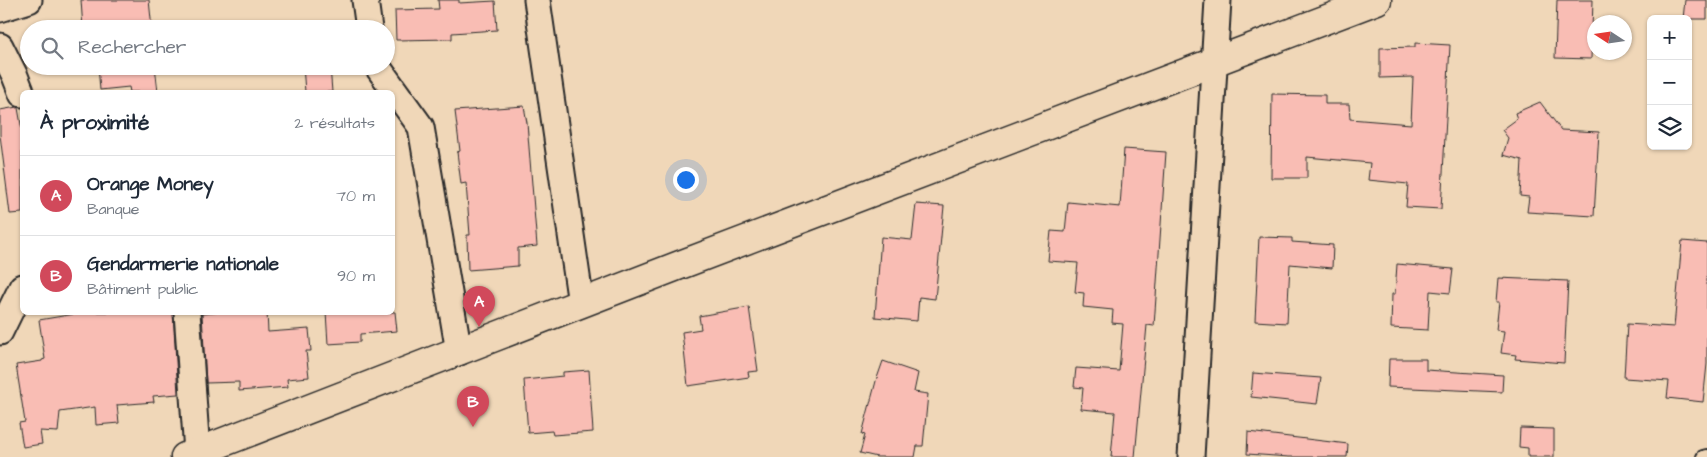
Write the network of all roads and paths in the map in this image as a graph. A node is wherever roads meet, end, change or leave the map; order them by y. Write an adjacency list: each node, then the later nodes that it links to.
1 (29, 0): 6 (street)
2 (365, 0): 7 (street)
3 (537, 0): 15 (street)
4 (1218, 0): 9 (street)
5 (1377, 0): 9 (street)
6 (0, 9)
7 (368, 20)
8 (0, 46): 11 (street)
9 (1215, 62): 15 (street); 20 (street)
10 (383, 75): 12 (street)
11 (20, 90)
12 (394, 90)
13 (395, 92): 18 (street)
14 (20, 292): 17 (street)
15 (581, 304): 18 (street)
16 (187, 315): 19 (street)
17 (0, 332)
18 (459, 352): 19 (street)
19 (191, 454)
20 (1191, 457)

